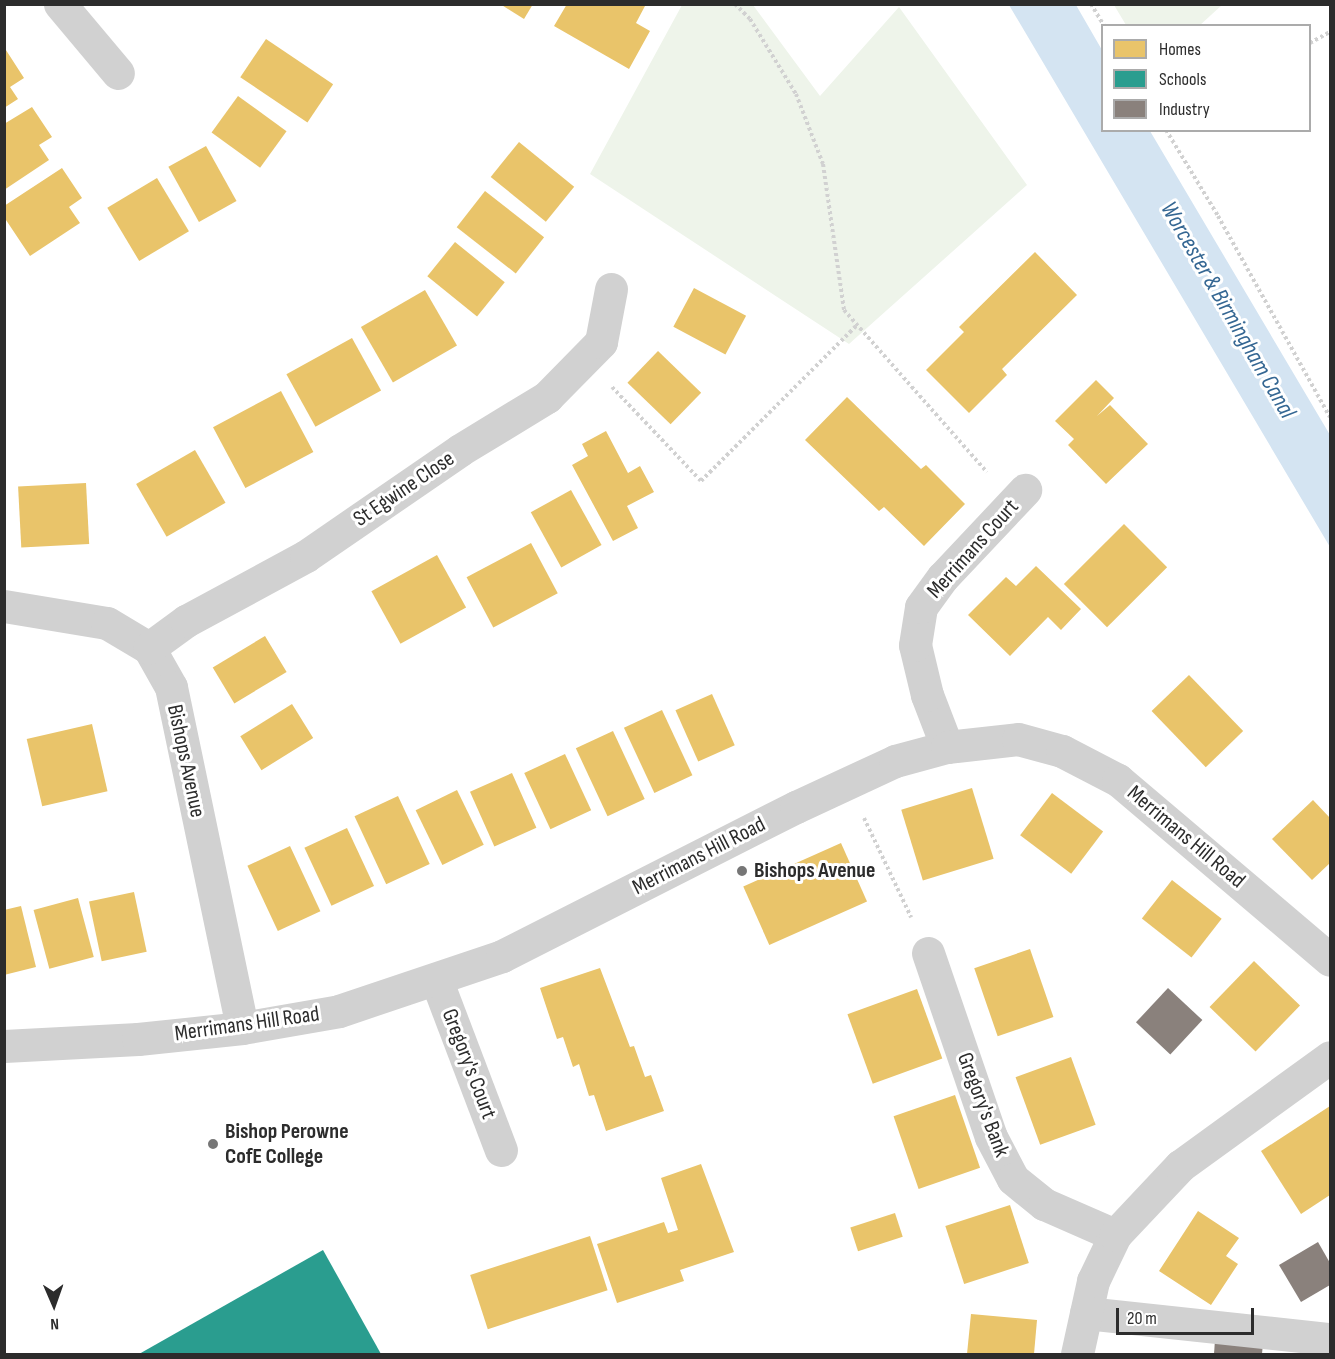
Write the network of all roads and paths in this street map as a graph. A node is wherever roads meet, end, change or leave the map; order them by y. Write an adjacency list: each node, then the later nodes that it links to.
1 (60, 4): 7 (street)
2 (735, 4): 10 (path)
3 (1091, 4): 4 (path)
4 (1103, 24)
5 (1330, 32): 6 (path)
6 (1311, 42)
7 (118, 73)
8 (1167, 132): 12 (path)
9 (611, 290): 11 (street, St Egwine Close)
10 (857, 325): 11 (path); 13 (path)
11 (585, 358): 15 (street, St Egwine Close)
12 (1330, 417)
13 (1019, 496): 16 (street, Merrimans Court)
14 (4, 606): 15 (street, Bishops Avenue)
15 (149, 648): 21 (street, Bishops Avenue)
16 (947, 747): 17 (street, Merrimans Hill Road); 19 (street, Merrimans Hill Road)
17 (847, 782): 18 (path); 20 (street, Merrimans Hill Road)
18 (927, 953): 25 (street, Gregory's Bank)
19 (1330, 960)
20 (436, 979): 21 (street, Merrimans Hill Road); 24 (street, Gregory's Court)
21 (242, 1028): 22 (street, Merrimans Hill Road)
22 (4, 1046)
23 (1330, 1057): 25 (street)
24 (501, 1150)
25 (1115, 1235): 26 (street)
26 (1086, 1313): 27 (street); 28 (street)
27 (1330, 1339)
28 (1077, 1354)

